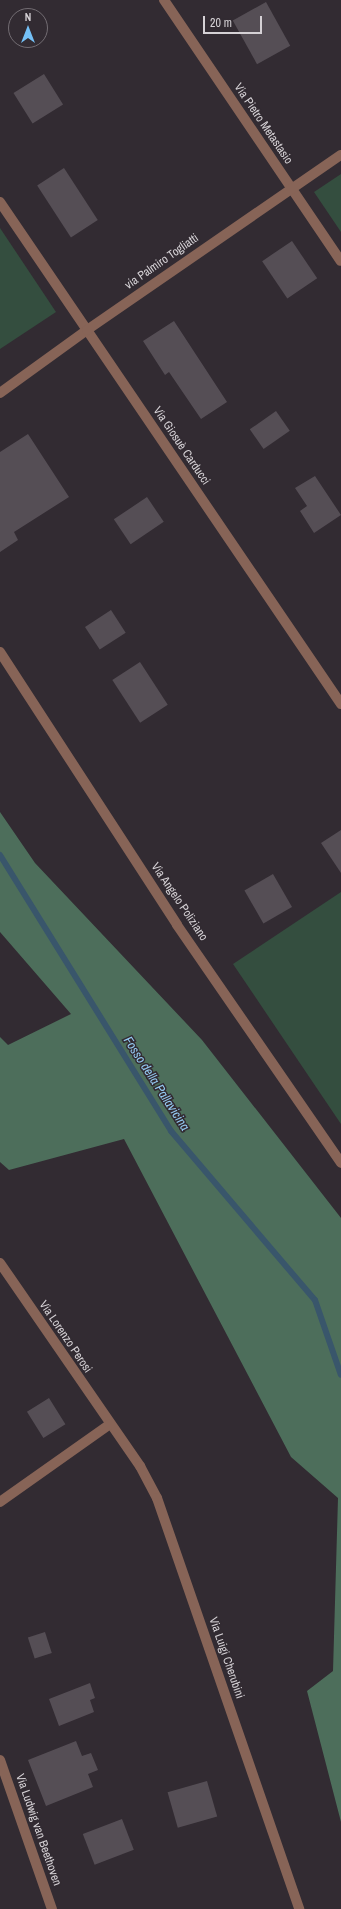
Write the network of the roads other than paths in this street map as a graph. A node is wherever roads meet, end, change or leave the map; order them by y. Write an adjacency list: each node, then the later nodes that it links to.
1 (164, 0): 3 (street, Via Pietro Metastasio)
2 (341, 155): 3 (street, via Palmiro Togliatti)
3 (290, 189): 5 (street, Via Pietro Metastasio); 6 (street, via Palmiro Togliatti)
4 (0, 202): 6 (street, Via Giosuè Carducci)
5 (341, 261)
6 (87, 330): 7 (street, via Palmiro Togliatti); 9 (street, Via Giosuè Carducci)
7 (0, 393)
8 (0, 652): 10 (street, Via Angelo Poliziano)
9 (341, 704)
10 (341, 1163)
11 (0, 1263): 12 (street, Via Lorenzo Perosi)
12 (110, 1424): 13 (street); 16 (street, Via Luigi Cherubini)
13 (0, 1502)
14 (0, 1760): 15 (street, Via Ludwig van Beethoven)
15 (52, 1909)
16 (299, 1909)

